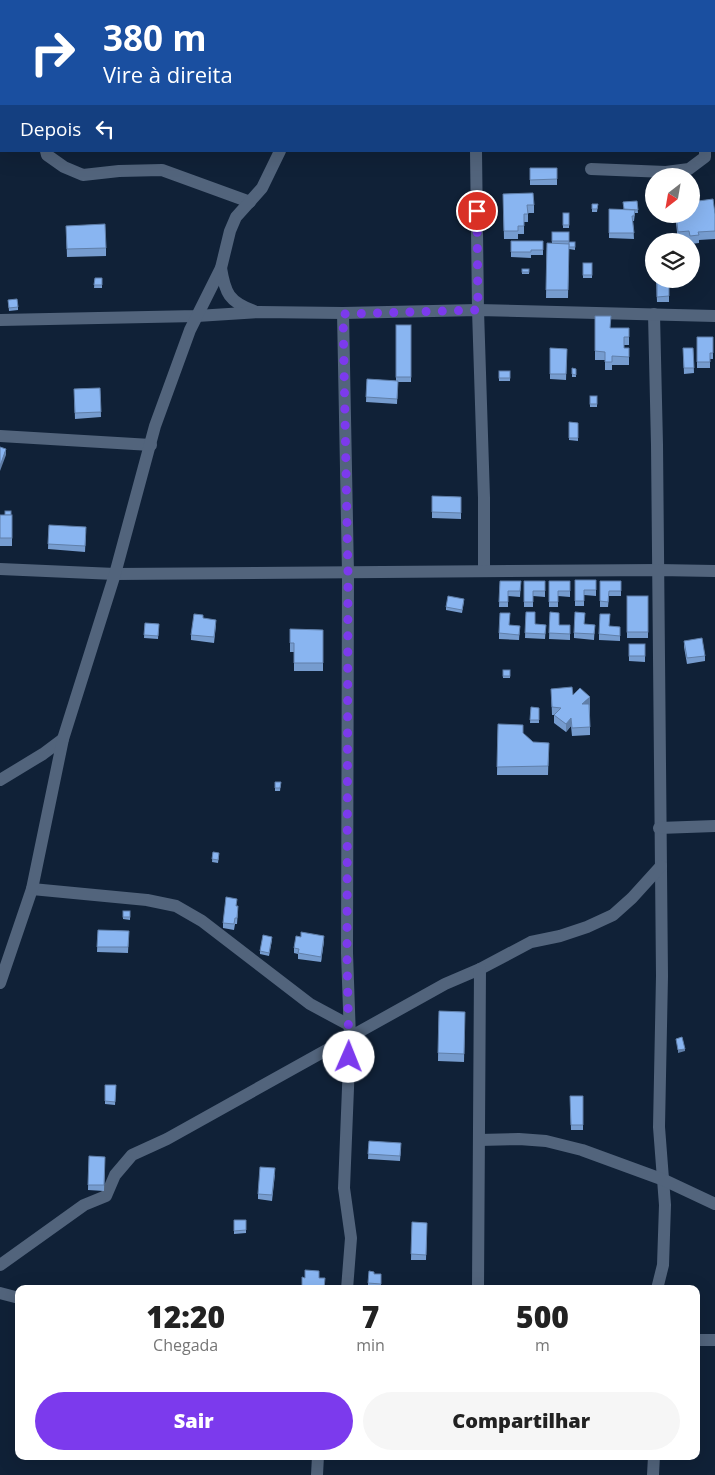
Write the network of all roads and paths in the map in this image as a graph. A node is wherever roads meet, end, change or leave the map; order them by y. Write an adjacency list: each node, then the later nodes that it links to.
1 (46, 152): 6 (street)
2 (280, 152): 6 (street)
3 (476, 152): 8 (street)
4 (705, 152): 5 (street)
5 (591, 169)
6 (250, 202): 7 (street)
7 (221, 268): 9 (street); 12 (street)
8 (478, 310): 10 (street); 11 (street); 19 (street)
9 (259, 312): 10 (street); 12 (street)
10 (343, 314): 21 (street)
11 (654, 314): 13 (street); 18 (street)
12 (197, 316): 14 (street); 16 (street)
13 (715, 316)
14 (0, 320)
15 (0, 436): 16 (street)
16 (151, 445): 22 (street)
17 (0, 569): 22 (street)
18 (658, 570): 19 (street); 20 (street); 26 (street)
19 (484, 571): 21 (street)
20 (715, 571)
21 (348, 573): 22 (street); 31 (street)
22 (115, 574): 23 (street)
23 (63, 739): 24 (street); 28 (street)
24 (0, 780)
25 (715, 826): 26 (street)
26 (660, 828): 27 (street)
27 (661, 866): 29 (street); 33 (street)
28 (32, 890): 30 (street); 31 (street)
29 (480, 968): 31 (street); 32 (street)
30 (0, 983)
31 (350, 1032): 35 (street); 36 (street)
32 (479, 1140): 33 (street); 37 (street)
33 (664, 1180): 34 (street); 38 (street)
34 (715, 1204)
35 (0, 1265)
36 (347, 1285)
37 (478, 1285)
38 (658, 1285)
39 (0, 1294): 40 (street)
40 (15, 1297)
41 (700, 1340): 42 (street)
42 (715, 1340)
43 (318, 1460): 45 (street)
44 (654, 1460): 46 (street)
45 (317, 1475)
46 (653, 1475)

